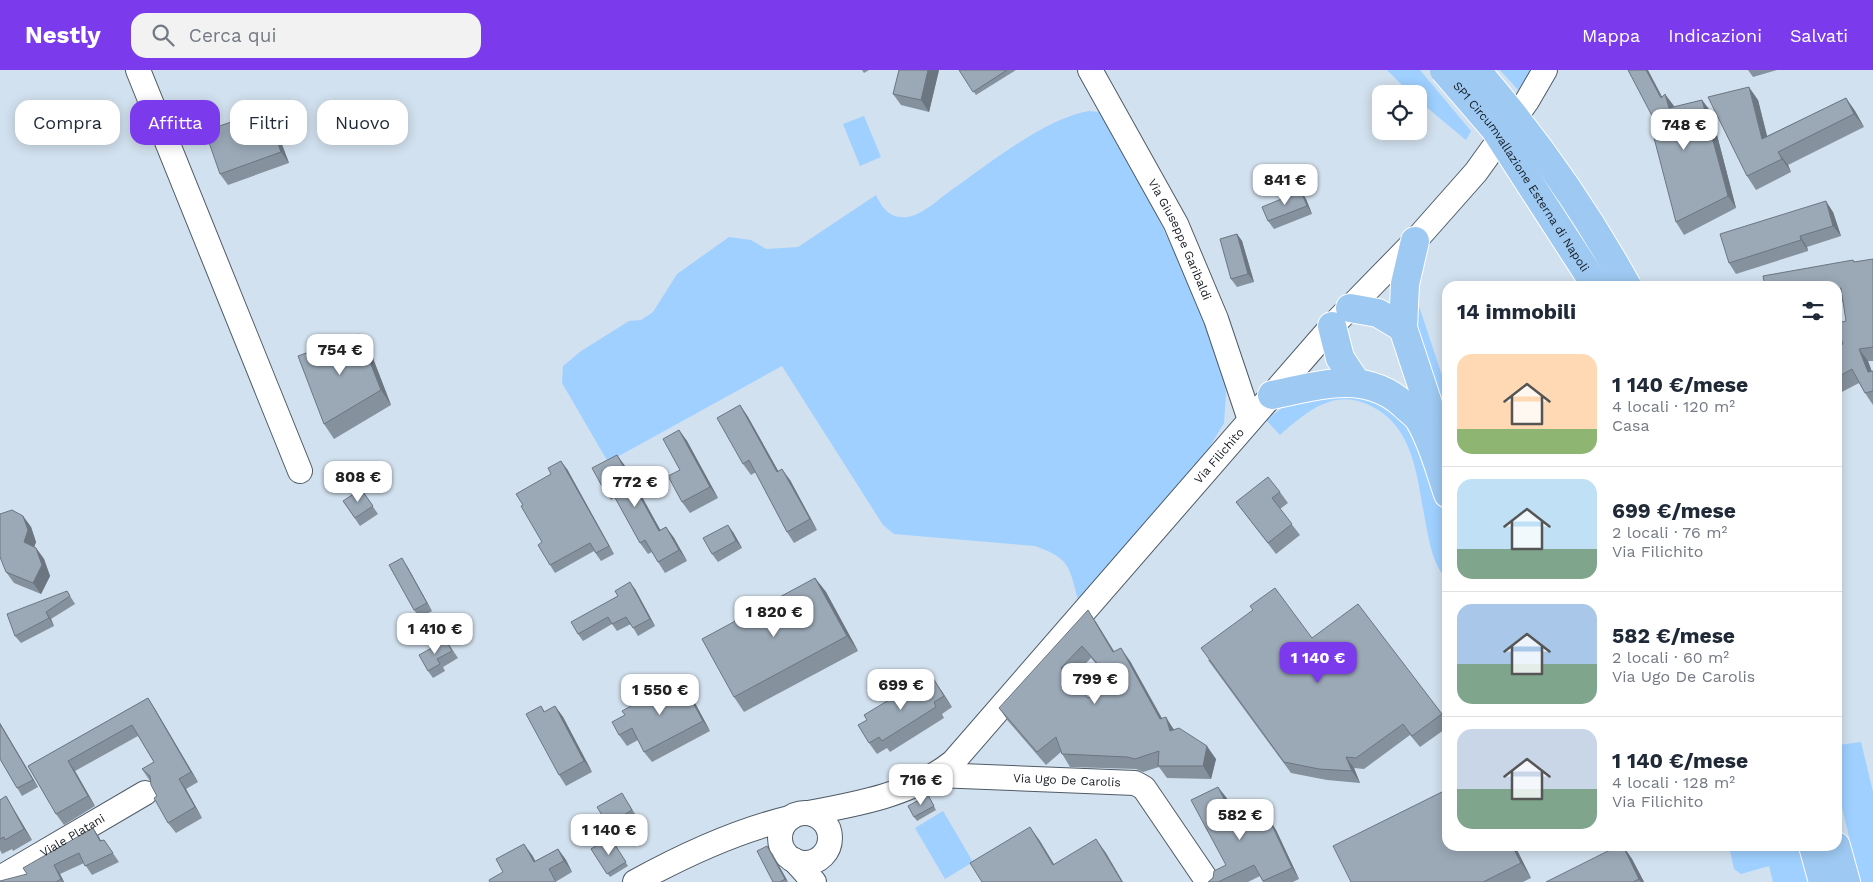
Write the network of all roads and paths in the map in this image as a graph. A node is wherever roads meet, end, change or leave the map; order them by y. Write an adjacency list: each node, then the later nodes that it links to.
1 (138, 70): 15 (street)
2 (1090, 70): 13 (street, Via Giuseppe Garibaldi)
3 (1444, 70): 7 (highway, SP1 Circumvallazione Esterna di Napoli, bridge)
4 (1476, 70): 8 (highway, SP1 Circumvallazione Esterna di Napoli, bridge)
5 (1545, 70): 6 (street, Via Filichito)
6 (1415, 241): 9 (street, Via Filichito); 10 (highway)
7 (1593, 281)
8 (1624, 281)
9 (1341, 317): 10 (highway); 11 (highway); 12 (street, Via Filichito)
10 (1403, 328): 14 (highway)
11 (1356, 382): 12 (highway); 16 (highway)
12 (1272, 395): 13 (street, Via Filichito)
13 (1250, 420): 17 (street, Via Filichito)
14 (1442, 442)
15 (300, 471)
16 (1442, 478)
17 (936, 775): 19 (street, Via Filichito); 30 (street, Via Ugo De Carolis)
18 (145, 793): 26 (street, Viale Platani)
19 (862, 803): 20 (street, Via Filichito); 22 (street, Via Filichito)
20 (800, 815): 21 (street, Via Filichito); 22 (street); 25 (street)
21 (735, 836): 25 (street, Via Filichito); 27 (street, Via Filichito)
22 (826, 847): 25 (street); 29 (street)
23 (1814, 851): 31 (highway)
24 (1837, 851): 32 (highway)
25 (788, 852): 28 (street)
26 (0, 878)
27 (635, 882)
28 (814, 882)
29 (822, 882)
30 (1208, 882)
31 (1823, 882)
32 (1846, 882)

